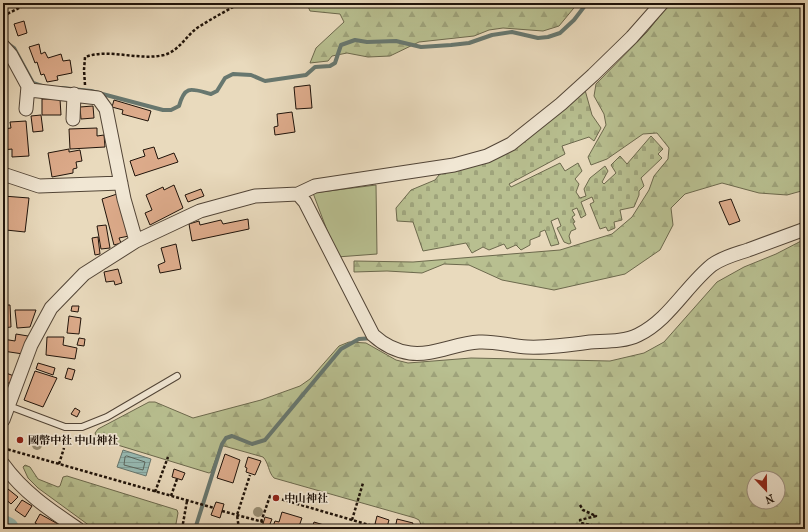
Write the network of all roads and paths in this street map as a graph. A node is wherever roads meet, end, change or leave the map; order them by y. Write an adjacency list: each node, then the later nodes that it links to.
1 (29, 3): 4 (path)
2 (240, 3): 6 (path)
3 (662, 3): 13 (street)
4 (3, 16)
5 (3, 46): 7 (street)
6 (86, 82)
7 (28, 86): 8 (street); 9 (street)
8 (74, 94): 10 (street); 12 (street)
9 (26, 109)
10 (73, 119)
11 (3, 174): 12 (street)
12 (121, 183): 15 (street)
13 (298, 194): 14 (street); 15 (street)
14 (805, 229)
15 (136, 241): 17 (street)
16 (177, 376): 17 (lane)
17 (9, 406): 18 (street)
18 (3, 420)
19 (3, 448): 23 (path)
20 (64, 448): 23 (path)
21 (168, 457): 27 (path)
22 (3, 464): 35 (street)
23 (60, 464): 27 (path)
24 (250, 475): 33 (path)
25 (177, 479): 28 (path)
26 (363, 483): 34 (path)
27 (156, 492): 28 (path)
28 (172, 496): 29 (path)
29 (187, 501): 31 (path); 36 (path)
30 (580, 506): 39 (path)
31 (214, 508)
32 (222, 511): 33 (path)
33 (237, 515): 34 (path); 37 (path)
34 (352, 520): 38 (path)
35 (78, 529)
36 (182, 529)
37 (239, 529)
38 (383, 529)
39 (596, 529)

